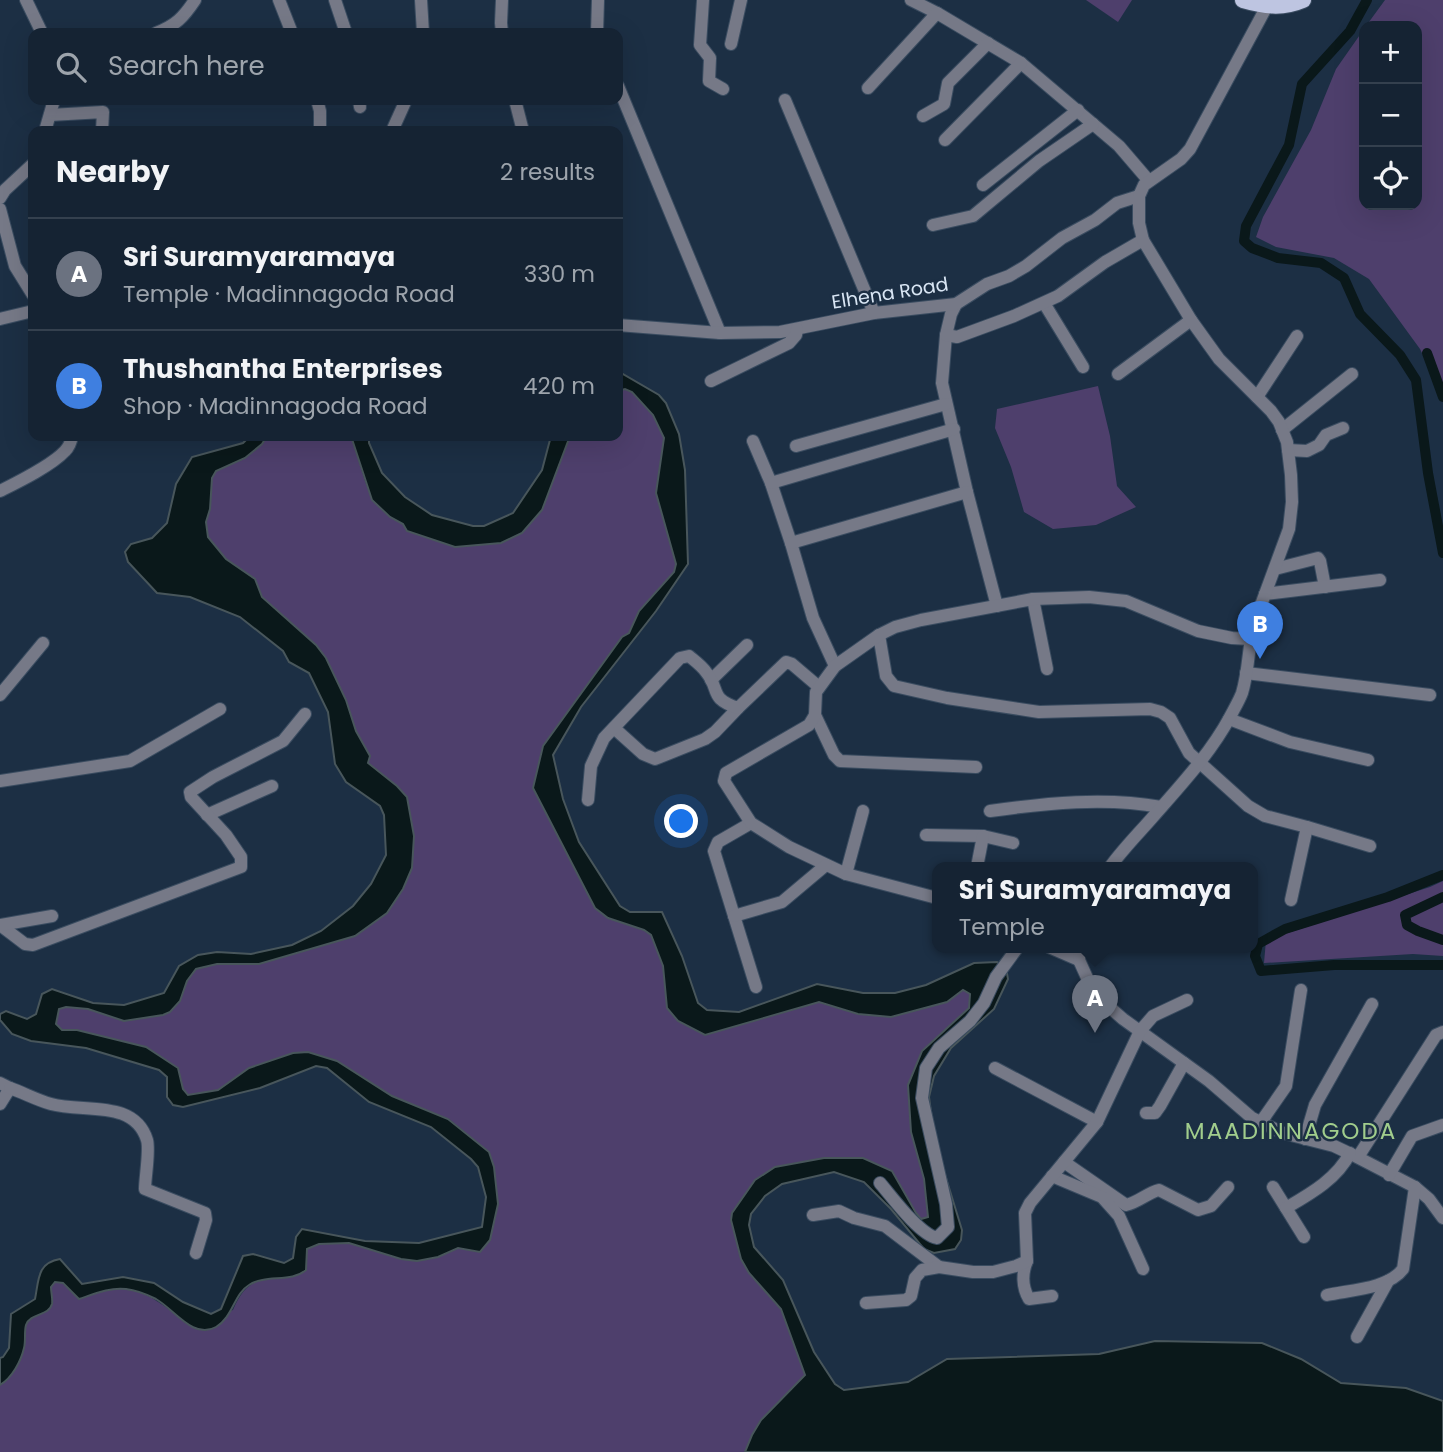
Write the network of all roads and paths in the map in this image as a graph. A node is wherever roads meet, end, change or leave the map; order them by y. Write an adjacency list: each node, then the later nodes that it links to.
1 (26, 0): 15 (street)
2 (195, 0): 16 (street)
3 (279, 0): 17 (street)
4 (335, 0): 18 (street)
5 (421, 0): 19 (street)
6 (502, 0): 20 (street)
7 (598, 0): 21 (street)
8 (703, 0): 26 (street)
9 (741, 0): 23 (street)
10 (911, 0): 14 (street)
11 (1243, 0): 13 (main road)
12 (1303, 0): 13 (main road)
13 (1267, 6): 44 (street)
14 (937, 13): 22 (street); 25 (street)
15 (40, 28)
16 (167, 28)
17 (290, 28)
18 (344, 28)
19 (423, 28)
20 (502, 28)
21 (597, 28)
22 (988, 43): 24 (street); 35 (street)
23 (731, 44)
24 (1021, 63): 33 (street); 42 (street)
25 (868, 88)
26 (723, 89)
27 (623, 98): 60 (street)
28 (785, 100): 55 (street)
29 (53, 105): 34 (street)
30 (318, 105): 39 (street)
31 (404, 105): 40 (street)
32 (516, 105): 41 (street)
33 (1078, 110): 36 (street); 45 (street)
34 (50, 115): 37 (street); 38 (street)
35 (923, 116)
36 (1093, 124): 44 (street); 49 (street)
37 (47, 126)
38 (102, 126)
39 (320, 126)
40 (394, 126)
41 (522, 126)
42 (945, 140)
43 (28, 168): 46 (street)
44 (1149, 181): 47 (street)
45 (983, 185)
46 (2, 190)
47 (1139, 196): 50 (street); 53 (street, Elhena Road)
48 (0, 209): 51 (street)
49 (933, 225)
50 (1143, 240): 52 (street); 57 (street)
51 (28, 287)
52 (1044, 303): 61 (street); 63 (street)
53 (956, 304): 55 (street, Elhena Road); 61 (street)
54 (28, 312): 56 (street)
55 (874, 313): 59 (street, Elhena Road)
56 (0, 319)
57 (1191, 320): 64 (street); 67 (street)
58 (623, 325): 60 (street, Elhena Road)
59 (797, 329): 60 (street, Elhena Road); 66 (street)
60 (720, 333)
61 (946, 335): 68 (street)
62 (1297, 337): 67 (street)
63 (1083, 367)
64 (1118, 374)
65 (1352, 374): 71 (street)
66 (711, 381)
67 (1257, 397): 71 (street)
68 (946, 404): 70 (street); 74 (street)
69 (1343, 428): 75 (street)
70 (954, 429): 76 (street); 78 (street)
71 (1282, 430): 75 (street)
72 (70, 441): 77 (street)
73 (752, 441): 76 (street)
74 (796, 446)
75 (1288, 450): 80 (street)
76 (771, 483): 79 (street)
77 (0, 491)
78 (967, 492): 79 (street); 85 (street)
79 (791, 543): 90 (street)
80 (1275, 569): 82 (street); 83 (street)
81 (1380, 580): 82 (street)
82 (1325, 587): 83 (street)
83 (1265, 594): 87 (street)
84 (1033, 599): 85 (street); 87 (street); 91 (street)
85 (997, 606): 86 (street)
86 (879, 635): 90 (street); 104 (street)
87 (1250, 639): 92 (street)
88 (43, 643): 95 (street)
89 (747, 645): 93 (street)
90 (835, 666): 94 (street)
91 (1047, 669)
92 (1247, 673): 96 (street); 101 (street)
93 (711, 680): 97 (street); 102 (street)
94 (819, 687): 97 (street); 100 (street)
95 (0, 695)
96 (1430, 695)
97 (737, 708): 102 (street)
98 (219, 709): 106 (street)
99 (305, 714): 112 (street)
100 (815, 715): 105 (street); 113 (street)
101 (1229, 719): 103 (street); 104 (street)
102 (614, 727): 108 (street)
103 (1368, 760)
104 (1200, 762): 109 (street); 114 (street)
105 (976, 767)
106 (0, 781)
107 (272, 786): 112 (street)
108 (588, 800)
109 (1161, 807): 111 (street); 120 (street)
110 (863, 810): 122 (street)
111 (990, 811)
112 (207, 815): 125 (street)
113 (751, 822): 121 (street); 126 (street)
114 (1307, 827): 118 (street); 124 (street)
115 (926, 835): 116 (street)
116 (984, 836): 117 (street); 119 (street)
117 (1013, 843)
118 (1370, 846)
119 (978, 862)
120 (1114, 862)
121 (826, 864): 122 (street); 126 (street)
122 (846, 874): 123 (street)
123 (932, 897)
124 (1292, 900)
125 (52, 916)
126 (734, 916): 129 (street)
127 (1014, 953): 148 (street)
128 (1080, 954): 133 (street)
129 (756, 987)
130 (1301, 990): 141 (street)
131 (1187, 1000): 133 (street)
132 (1372, 1004): 143 (street)
133 (1140, 1031): 135 (street); 140 (street)
134 (1443, 1032): 144 (street)
135 (1184, 1063): 139 (street); 141 (street)
136 (995, 1068): 140 (street)
137 (5, 1086): 138 (street); 156 (street)
138 (0, 1104)
139 (1146, 1113)
140 (1097, 1122): 145 (street)
141 (1261, 1122): 143 (street)
142 (1443, 1125): 146 (street)
143 (1305, 1139): 144 (street)
144 (1354, 1155): 146 (street); 152 (street)
145 (1064, 1162): 147 (street); 149 (street)
146 (1389, 1175): 150 (street)
147 (1052, 1177): 157 (street); 159 (street)
148 (880, 1183)
149 (1228, 1187)
150 (1415, 1187): 154 (street); 160 (street)
151 (1273, 1188): 152 (street)
152 (1286, 1208): 155 (street)
153 (813, 1215): 158 (street)
154 (1443, 1218)
155 (1304, 1237)
156 (196, 1253)
157 (1027, 1261): 158 (street); 162 (street)
158 (939, 1267): 163 (street)
159 (1143, 1269)
160 (1388, 1281): 161 (street); 164 (street)
161 (1327, 1295)
162 (1052, 1296)
163 (866, 1303)
164 (1357, 1337)

